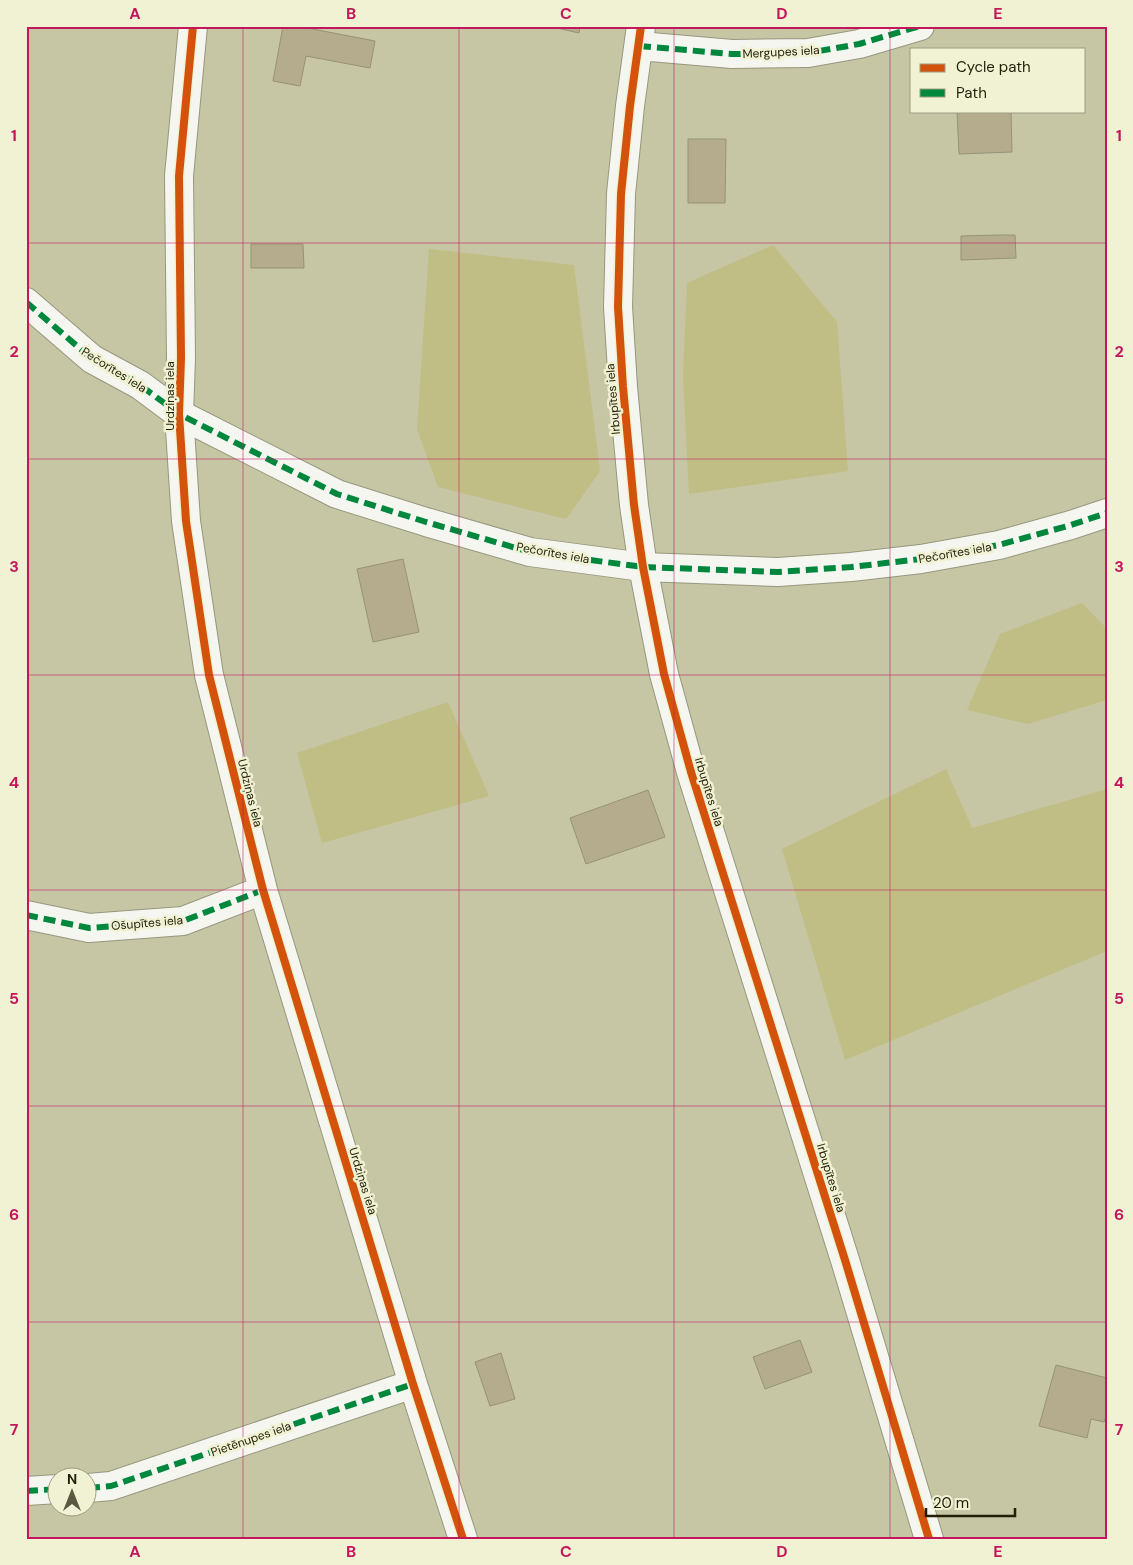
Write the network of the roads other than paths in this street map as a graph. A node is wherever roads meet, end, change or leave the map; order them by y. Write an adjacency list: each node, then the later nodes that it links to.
1 (193, 26): 5 (street, Urdziņas iela)
2 (920, 26): 3 (street, Mergupes iela)
3 (640, 36): 7 (street, Irbupītes iela)
4 (26, 302): 5 (street, Pečorītes iela)
5 (179, 414): 7 (street, Pečorītes iela); 8 (street, Urdziņas iela)
6 (1107, 513): 7 (street, Pečorītes iela)
7 (643, 567): 15 (street, Irbupītes iela)
8 (263, 890): 9 (street, Ošupītes iela); 10 (street, Urdziņas iela)
9 (26, 914)
10 (413, 1384): 11 (street, Pietēnupes iela); 14 (street, Urdziņas iela)
11 (98, 1487)
12 (48, 1490): 13 (street)
13 (26, 1491)
14 (463, 1539)
15 (929, 1539)

